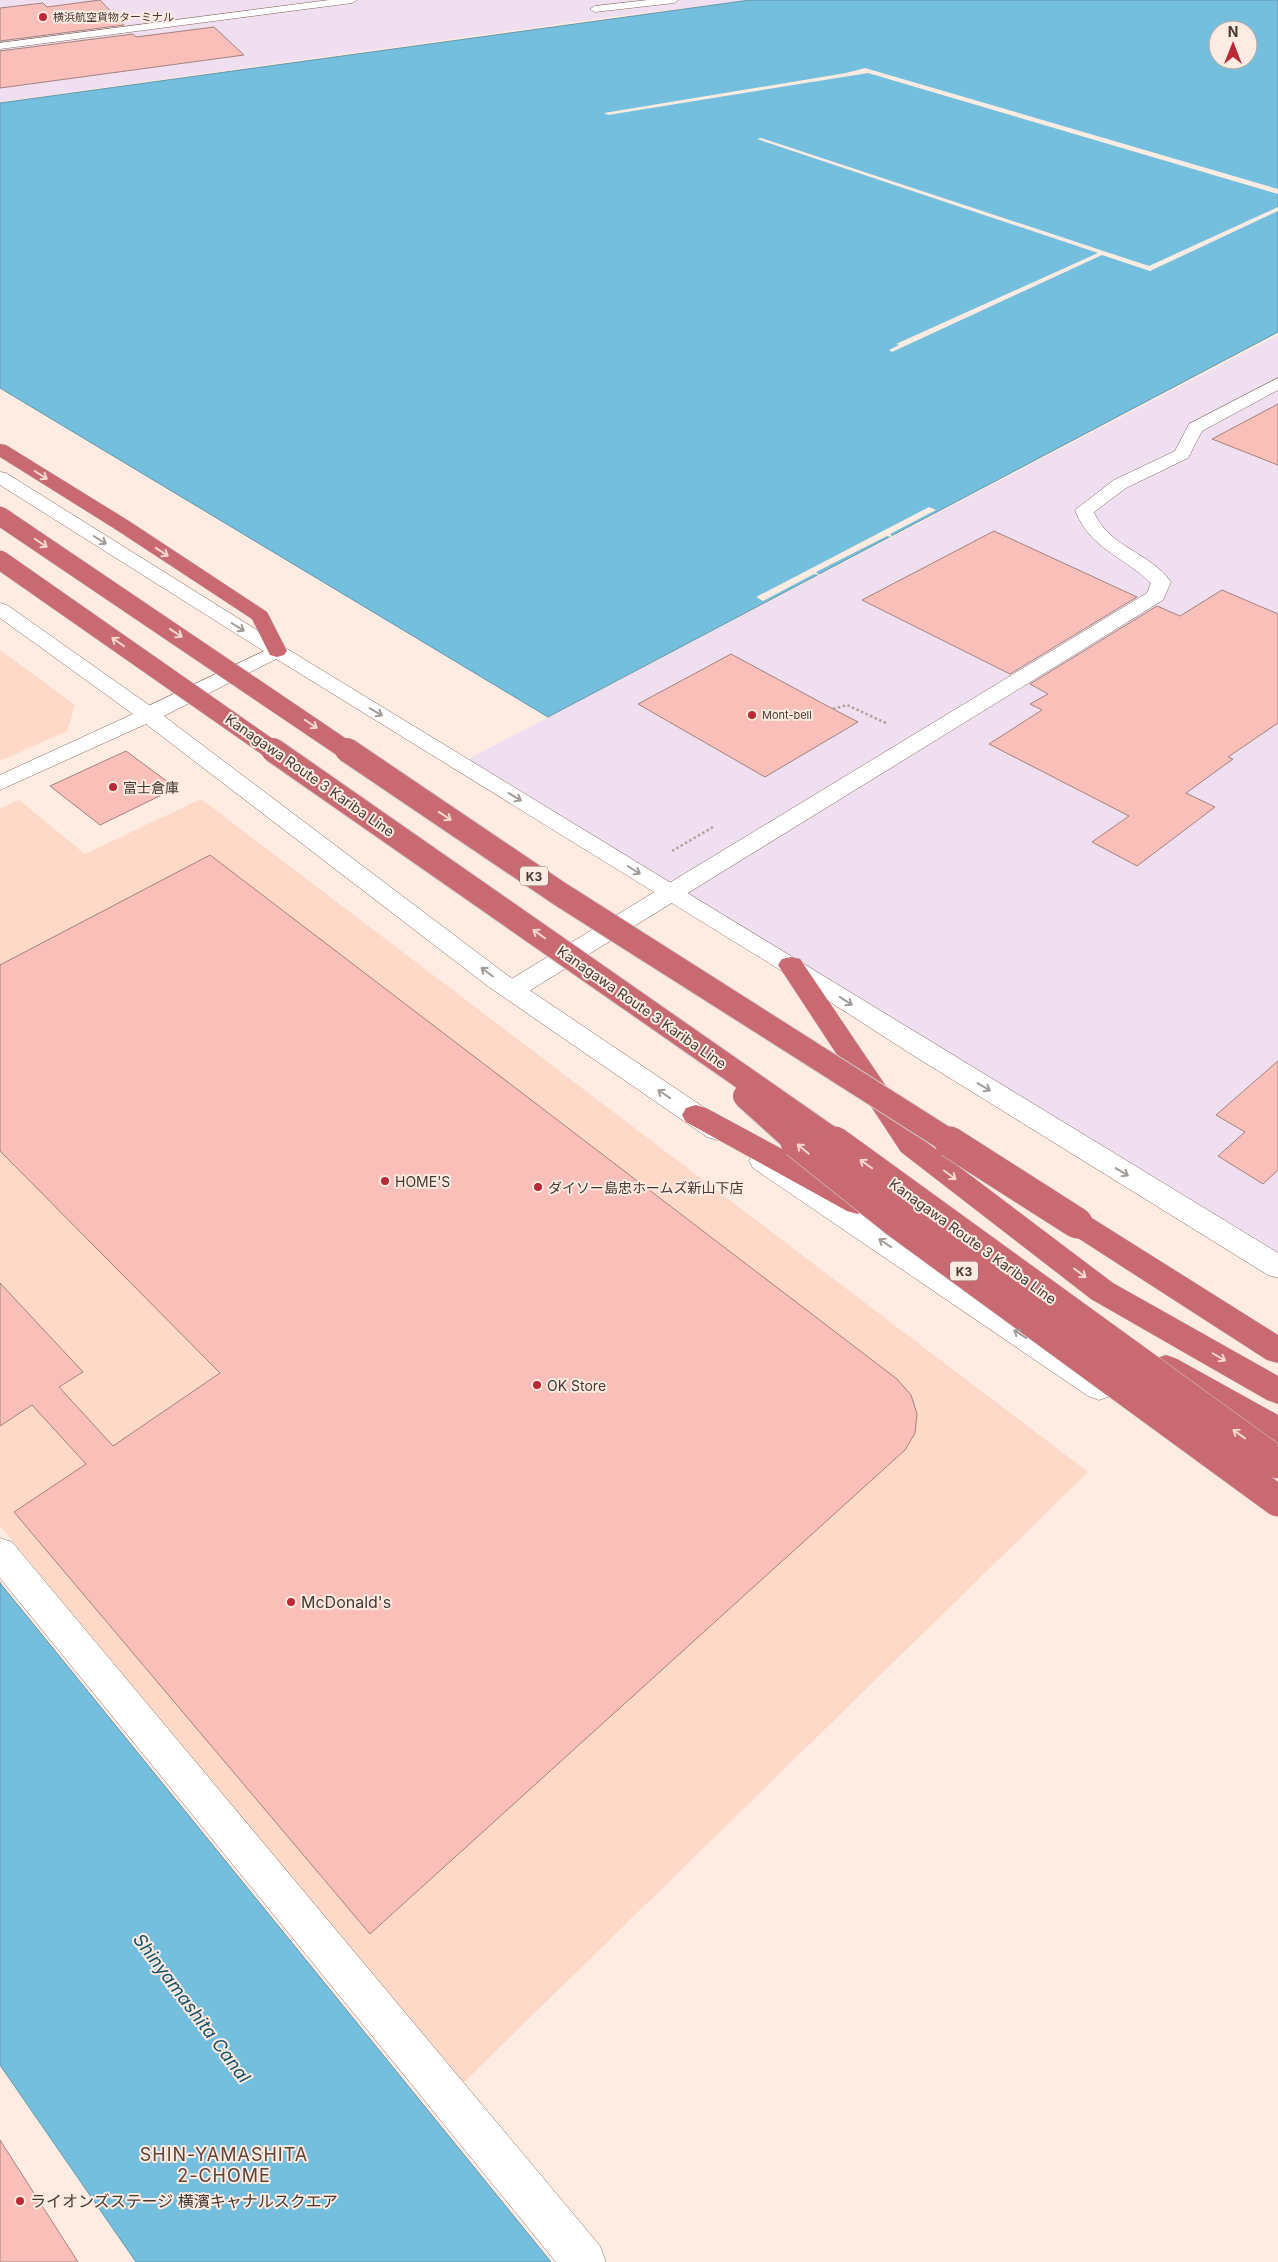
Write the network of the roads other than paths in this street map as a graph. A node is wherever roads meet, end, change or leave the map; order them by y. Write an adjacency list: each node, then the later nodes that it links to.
1 (352, 0): 5 (lane)
2 (674, 0): 4 (lane)
3 (209, 6): 5 (lane)
4 (595, 9)
5 (220, 17): 6 (lane)
6 (0, 46)
7 (1278, 383): 16 (street)
8 (0, 450): 13 (highway, one-way to 13)
9 (0, 477): 13 (street, one-way to 13)
10 (0, 516): 21 (highway, K3, one-way to 21, bridge)
11 (0, 560): 19 (highway, Kanagawa Route 3 Kariba Line / K3, one-way to 11, bridge)
12 (0, 609): 14 (street)
13 (276, 651): 14 (street); 16 (street, one-way to 16)
14 (148, 715): 15 (street); 18 (street, one-way to 14)
15 (0, 783)
16 (670, 892): 17 (street); 18 (street)
17 (791, 965): 22 (street, one-way to 22); 25 (highway, one-way to 25)
18 (512, 990): 20 (street, one-way to 18)
19 (666, 1022): 27 (highway, Kanagawa Route 3 Kariba Line / K3, one-way to 19, bridge); 28 (highway, K3, one-way to 19, bridge)
20 (696, 1115): 26 (highway, K3, bridge); 29 (street, one-way to 20)
21 (1077, 1223): 23 (highway, K3); 24 (highway, K3)
22 (1278, 1268)
23 (1278, 1332)
24 (1278, 1351)
25 (1278, 1390)
26 (1278, 1431)
27 (1278, 1463)
28 (1278, 1501)
29 (1278, 1509)
30 (0, 1553): 31 (street)
31 (584, 2262)

